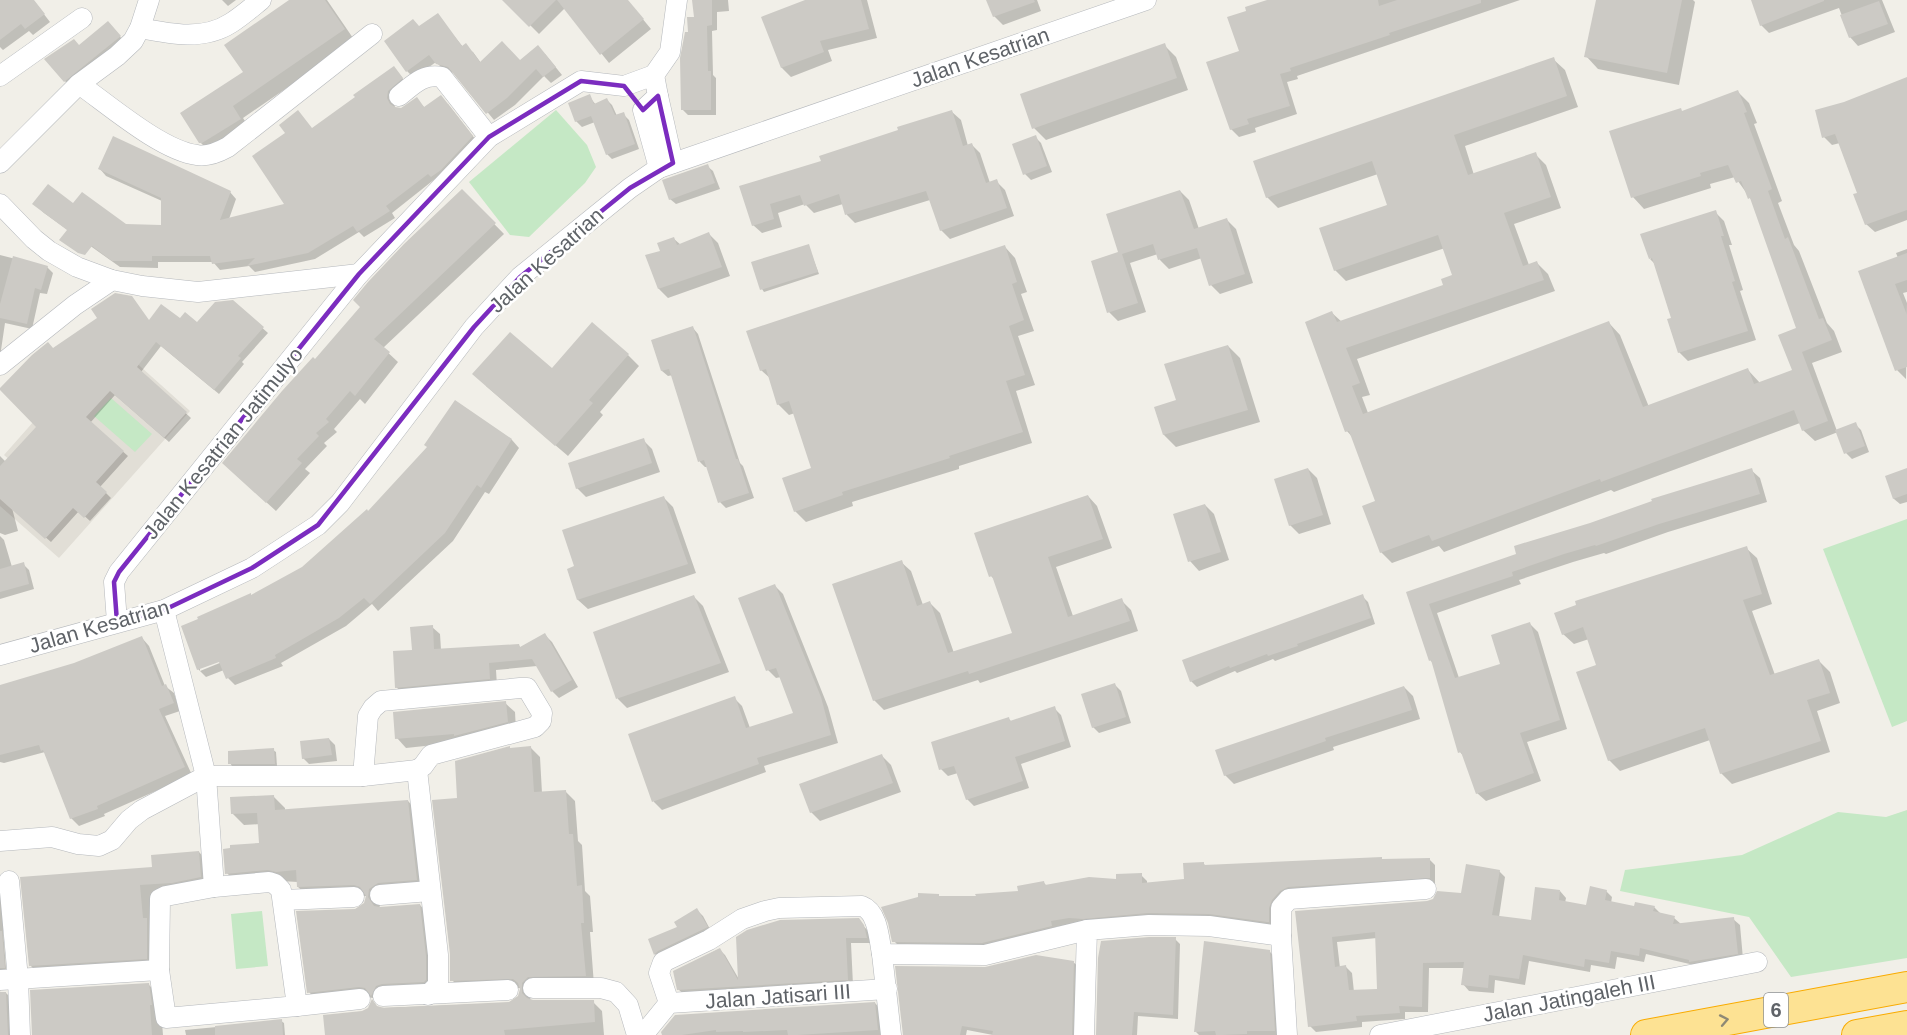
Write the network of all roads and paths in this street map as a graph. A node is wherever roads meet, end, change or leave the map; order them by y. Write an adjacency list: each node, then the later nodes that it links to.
1 (149, 0): 6 (street)
2 (261, 0): 6 (street)
3 (677, 0): 8 (street)
4 (1146, 0): 17 (street, Jalan Kesatrian)
5 (82, 18): 9 (street)
6 (140, 28): 10 (street)
7 (372, 34): 10 (street)
8 (654, 75): 11 (street, Jalan Kesatrian Jatimulyo); 13 (street)
9 (0, 76)
10 (79, 84): 16 (street)
11 (624, 86): 14 (street); 15 (street, Jalan Kesatrian Jatimulyo)
12 (399, 96): 15 (street)
13 (658, 96): 14 (street); 17 (street)
14 (643, 110): 17 (street)
15 (489, 137): 19 (street, Jalan Kesatrian Jatimulyo)
16 (0, 163)
17 (666, 166): 22 (street, Jalan Kesatrian)
18 (0, 204): 20 (street)
19 (359, 274): 20 (street); 23 (street, Jalan Kesatrian Jatimulyo)
20 (112, 280): 21 (street)
21 (0, 365)
22 (164, 610): 23 (street, Jalan Kesatrian); 26 (street)
23 (117, 622): 24 (street, Jalan Kesatrian)
24 (0, 656)
25 (417, 770): 27 (street); 27 (street); 32 (street)
26 (206, 776): 27 (street); 28 (street); 30 (street)
27 (363, 776)
28 (0, 841)
29 (9, 881): 41 (street)
30 (214, 887): 35 (street); 40 (street)
31 (1426, 888): 37 (street)
32 (430, 891): 33 (street); 46 (street)
33 (380, 895)
34 (354, 897): 35 (street)
35 (283, 900): 50 (street)
36 (1087, 930): 37 (street); 38 (street); 57 (street)
37 (1281, 936): 58 (street)
38 (882, 954): 44 (street); 49 (street)
39 (1757, 962): 59 (street, Jalan Jatingaleh III)
40 (159, 970): 41 (street); 51 (street)
41 (9, 980): 53 (street)
42 (1907, 987): 60 (highway, 6, one-way to 42)
43 (533, 988): 54 (street)
44 (887, 989): 49 (street, Jalan Jatisari III); 56 (street)
45 (508, 990): 46 (street)
46 (428, 995): 47 (street)
47 (383, 996)
48 (360, 999): 50 (street)
49 (669, 1003): 55 (street)
50 (297, 1005): 51 (street)
51 (165, 1026)
52 (1907, 1026): 61 (highway)
53 (20, 1035)
54 (637, 1035)
55 (643, 1035)
56 (891, 1035)
57 (1084, 1035)
58 (1287, 1035)
59 (1380, 1035)
60 (1646, 1035)
61 (1857, 1035)

